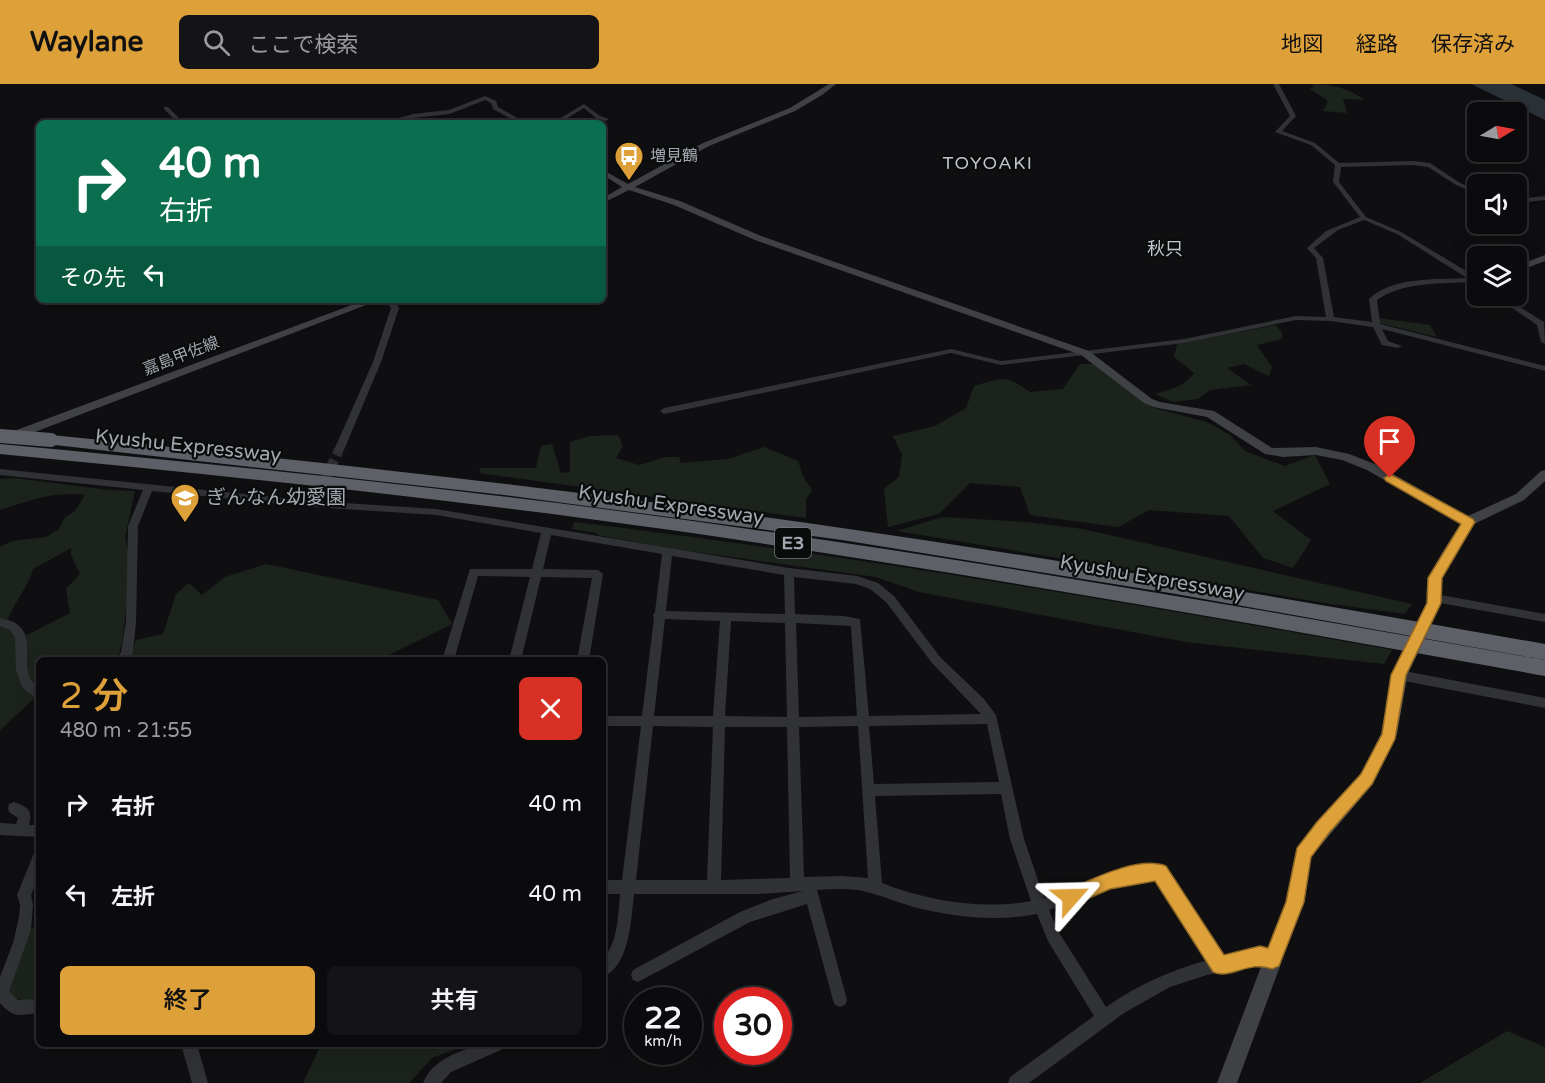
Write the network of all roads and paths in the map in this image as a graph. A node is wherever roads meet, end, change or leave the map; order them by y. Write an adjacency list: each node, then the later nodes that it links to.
1 (833, 84): 11 (street)
2 (1276, 84): 9 (street)
3 (165, 108): 5 (street)
4 (606, 119): 8 (street)
5 (178, 120)
6 (396, 120): 7 (street)
7 (517, 120)
8 (560, 120)
9 (1338, 165): 12 (street); 16 (street)
10 (606, 174): 11 (street)
11 (628, 187): 14 (street); 28 (street)
12 (1467, 188)
13 (1545, 198): 15 (street)
14 (606, 199)
15 (1527, 200)
16 (1364, 218): 19 (street); 24 (street)
17 (1545, 258): 18 (street)
18 (1527, 265)
19 (1467, 275)
20 (1467, 282): 25 (street)
21 (355, 303): 32 (street, 嘉島甲佐線)
22 (392, 303): 34 (street)
23 (1513, 306): 26 (street)
24 (1330, 319): 25 (street); 28 (street)
25 (1376, 325): 27 (street); 29 (street)
26 (1545, 342)
27 (1398, 346)
28 (1085, 353): 30 (street); 38 (street)
29 (1545, 369)
30 (664, 411)
31 (0, 436): 49 (highway, Kyushu Expressway / E3, bridge)
32 (0, 441)
33 (0, 449): 54 (highway, Kyushu Expressway / E3)
34 (339, 450)
35 (0, 472): 37 (street)
36 (1545, 474): 38 (street)
37 (149, 487): 39 (street); 50 (street)
38 (1468, 522): 43 (street)
39 (547, 530): 40 (street); 41 (street)
40 (666, 552): 42 (street); 44 (street)
41 (537, 572): 51 (street); 52 (street); 53 (street)
42 (789, 572): 47 (street); 58 (street)
43 (1435, 601): 46 (street); 55 (street, bridge)
44 (658, 615): 45 (street); 62 (street)
45 (726, 618): 47 (street); 60 (street)
46 (1545, 618)
47 (790, 619): 61 (street); 63 (street)
48 (0, 622): 56 (street)
49 (1545, 652)
50 (124, 657)
51 (449, 657)
52 (516, 657)
53 (584, 657)
54 (1545, 668)
55 (1400, 674): 57 (street); 77 (street)
56 (36, 692)
57 (1545, 703)
58 (992, 719): 61 (street); 64 (street)
59 (606, 721): 62 (street)
60 (719, 721): 62 (street); 63 (street); 71 (street)
61 (862, 721): 63 (street); 65 (street)
62 (646, 722): 74 (street)
63 (792, 722): 75 (street)
64 (1007, 788): 65 (street); 76 (street)
65 (868, 790): 73 (street)
66 (14, 808): 68 (street)
67 (0, 829): 68 (street)
68 (21, 831): 69 (street)
69 (36, 831)
70 (36, 865): 82 (street)
71 (714, 885): 74 (street); 75 (street)
72 (606, 886): 74 (street)
73 (875, 886): 75 (street); 76 (street)
74 (629, 887): 78 (street)
75 (806, 888): 80 (street); 81 (street)
76 (1039, 904): 79 (street); 83 (street)
77 (1272, 960): 79 (street); 89 (street)
78 (606, 966)
79 (1220, 966): 83 (street)
80 (638, 975)
81 (840, 1000)
82 (36, 1006)
83 (1104, 1018): 88 (street)
84 (190, 1047): 86 (street)
85 (490, 1047): 87 (street)
86 (200, 1083)
87 (431, 1083)
88 (1016, 1083)
89 (1227, 1083)

